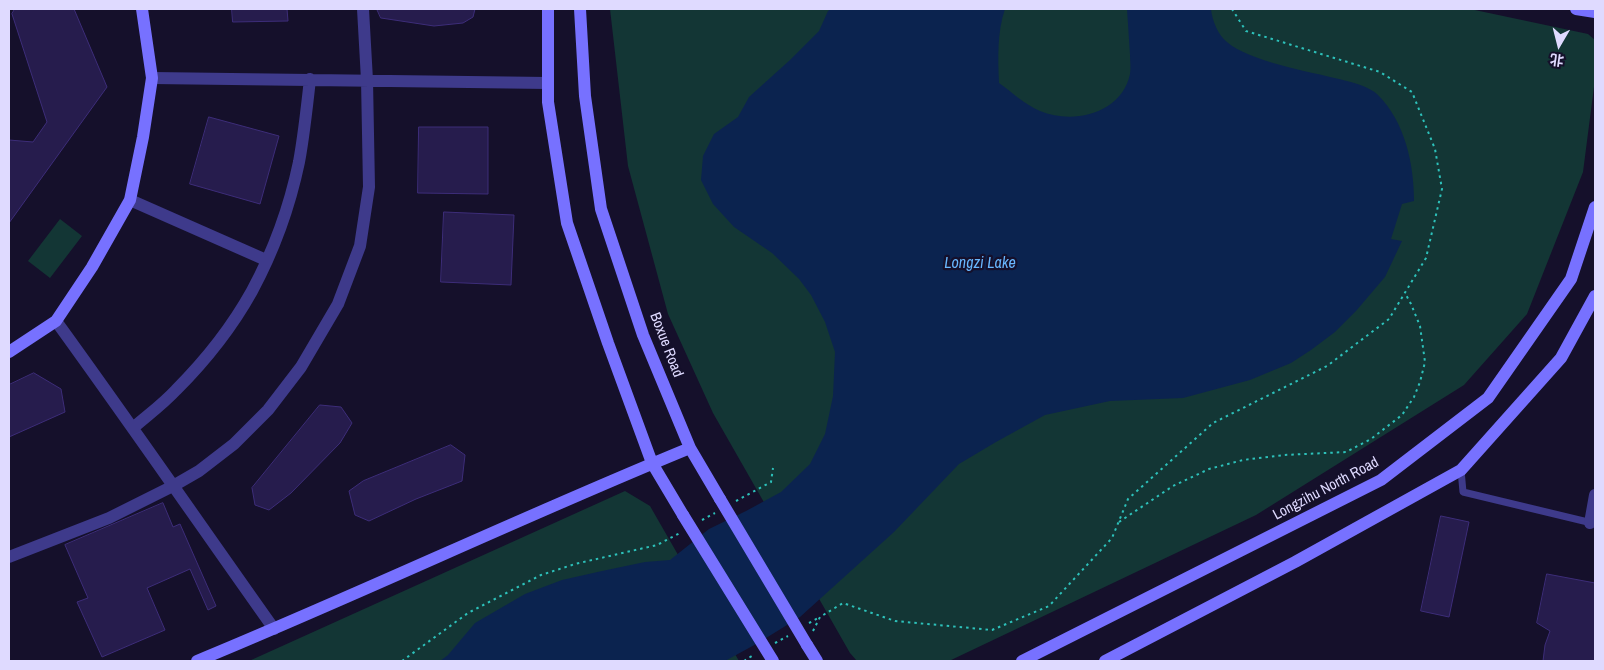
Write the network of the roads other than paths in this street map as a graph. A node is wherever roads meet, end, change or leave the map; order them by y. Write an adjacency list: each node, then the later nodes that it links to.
1 (142, 9): 7 (street)
2 (363, 9): 9 (street)
3 (548, 9): 10 (street)
4 (580, 9): 18 (street, Boxue Road)
5 (1576, 9): 6 (street)
6 (1595, 12)
7 (152, 78): 8 (street); 11 (street)
8 (310, 79): 9 (street); 13 (street)
9 (367, 80): 10 (street); 21 (street)
10 (548, 83): 19 (street)
11 (130, 200): 13 (street); 15 (street)
12 (1595, 207): 29 (street, Longzihu North Road)
13 (266, 260): 17 (street)
14 (1595, 296): 20 (street)
15 (56, 321): 16 (street); 17 (street)
16 (9, 352)
17 (133, 428): 21 (street)
18 (690, 448): 19 (street); 28 (street, Boxue Road, bridge)
19 (652, 463): 25 (street); 27 (street, bridge)
20 (1461, 470): 23 (lane); 30 (street)
21 (173, 486): 24 (street); 25 (street)
22 (1595, 495): 23 (street)
23 (1593, 524)
24 (9, 557)
25 (274, 629): 26 (street)
26 (197, 661)
27 (773, 661)
28 (817, 661)
29 (1022, 661)
30 (1105, 661)

